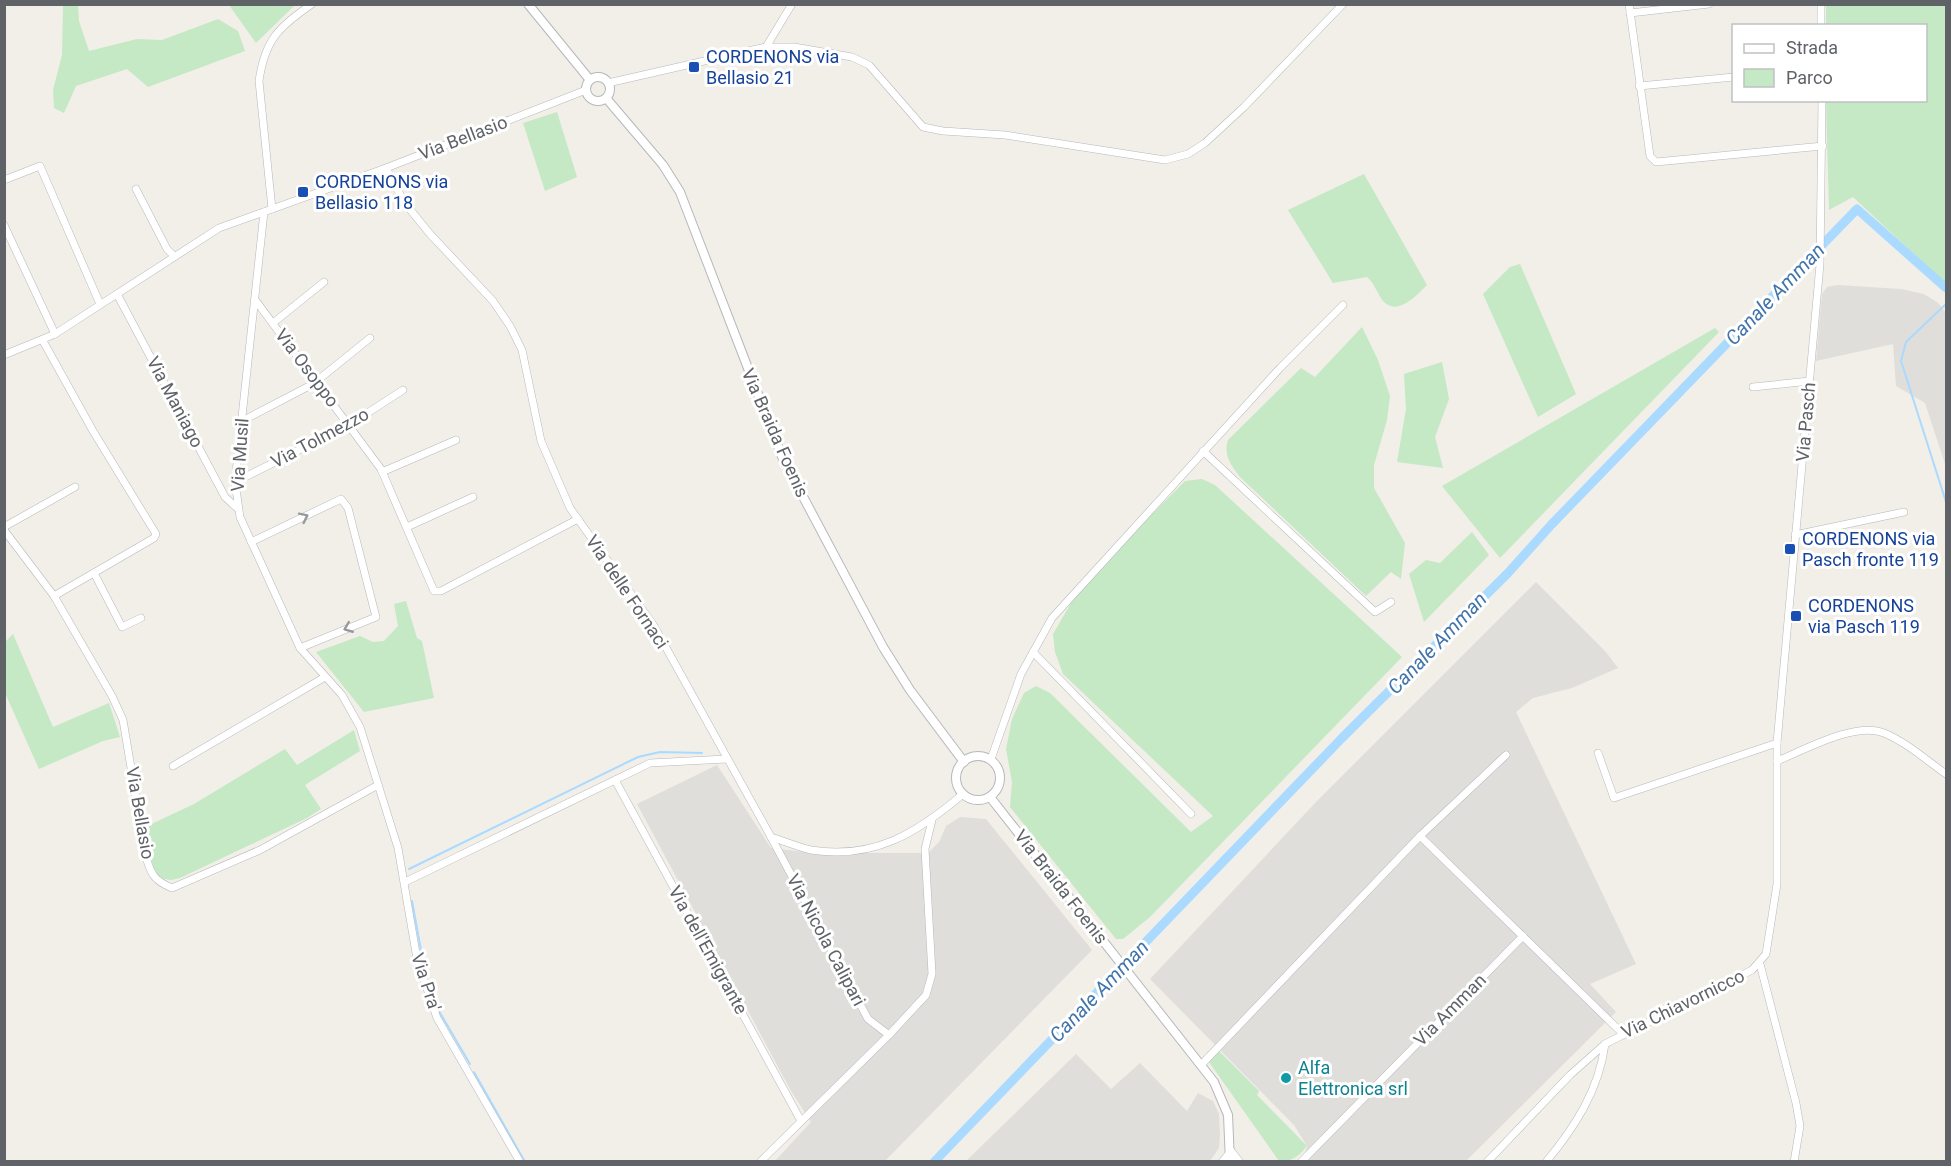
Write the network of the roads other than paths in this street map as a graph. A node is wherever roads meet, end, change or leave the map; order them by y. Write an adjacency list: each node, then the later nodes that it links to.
1 (312, 4): 22 (street)
2 (528, 4): 12 (street)
3 (792, 4): 10 (street)
4 (1343, 4): 10 (street)
5 (1629, 4): 8 (street)
6 (1709, 4): 8 (street)
7 (1821, 4): 9 (street)
8 (1630, 13): 14 (street)
9 (1821, 24)
10 (766, 47): 13 (street)
11 (1732, 76): 14 (street)
12 (590, 80): 13 (street); 15 (street)
13 (608, 83): 16 (street)
14 (1639, 86): 18 (street)
15 (586, 90): 16 (street); 19 (street, Via Bellasio)
16 (606, 98): 67 (street, Via Braida Foenis)
17 (1822, 102): 18 (street, Via Pasch)
18 (1822, 146): 36 (street, Via Pasch)
19 (386, 168): 22 (street, Via Bellasio); 49 (street, Via delle Fornaci)
20 (4, 180): 28 (street)
21 (136, 189): 24 (street)
22 (268, 210): 24 (street, Via Bellasio); 27 (street, Via Musil)
23 (4, 225): 31 (street)
24 (174, 256): 26 (street, Via Bellasio)
25 (324, 282): 30 (street, Via Osoppo)
26 (117, 294): 28 (street, Via Bellasio); 47 (street, Via Maniago)
27 (256, 301): 30 (street, Via Osoppo); 39 (street, Via Musil)
28 (100, 304): 31 (street, Via Bellasio)
29 (1343, 305): 42 (street)
30 (273, 323): 35 (street, Via Osoppo)
31 (55, 334): 33 (street, Via Bellasio)
32 (370, 338): 35 (street)
33 (43, 341): 34 (street, Via Bellasio); 54 (street)
34 (4, 355)
35 (316, 381): 39 (street); 40 (street, Via Osoppo)
36 (1810, 381): 37 (street); 52 (street, Via Pasch)
37 (1753, 387)
38 (403, 390): 40 (street, Via Tolmezzo)
39 (242, 421): 44 (street, Via Musil)
40 (349, 425): 43 (street, Via Osoppo); 44 (street, Via Tolmezzo)
41 (456, 440): 43 (street)
42 (1203, 451): 56 (street); 59 (street)
43 (382, 472): 50 (street, Via Osoppo)
44 (235, 482): 47 (street, Via Musil)
45 (75, 487): 51 (street)
46 (473, 497): 50 (street)
47 (237, 508): 53 (street, Via Musil)
48 (1904, 512): 52 (street)
49 (578, 519): 50 (street, Via Osoppo); 64 (street, Via delle Fornaci)
50 (407, 527)
51 (4, 529): 55 (street, Via Bellasio)
52 (1795, 535): 61 (street, Via Pasch)
53 (251, 542): 58 (street, Via Musil); 58 (street, one-way to 58)
54 (94, 573): 55 (street); 57 (street)
55 (54, 596): 71 (street, Via Bellasio)
56 (1391, 602)
57 (141, 618)
58 (300, 648): 60 (street, Via Musil)
59 (1033, 652): 65 (street); 74 (street)
60 (325, 677): 68 (street); 71 (street, Via Musil)
61 (1777, 743): 62 (street); 66 (street, Via Pasch)
62 (1598, 753)
63 (1506, 755): 76 (street)
64 (726, 759): 70 (street); 77 (street, Via delle Fornaci)
65 (991, 759): 67 (street); 73 (street)
66 (1777, 761): 69 (street); 80 (street, Via Pasch)
67 (964, 762): 72 (street)
68 (173, 766)
69 (1947, 774)
70 (615, 780): 78 (street); 85 (street, Via dell'Emigrante)
71 (378, 785): 78 (street, Via Pra')
72 (963, 794): 73 (street); 75 (street)
73 (990, 797): 84 (street, Via Braida Foenis)
74 (1191, 814)
75 (932, 820): 77 (street); 82 (street)
76 (1420, 836): 79 (street); 84 (street)
77 (771, 837): 82 (street, Via Nicola Calipari)
78 (405, 882): 87 (street, Via Pra')
79 (1523, 936): 81 (street); 92 (street, Via Amman)
80 (1760, 964): 81 (street, Via Chiavornicco); 95 (street)
81 (1623, 1033): 83 (street, Via Chiavornicco)
82 (889, 1035): 85 (street)
83 (1605, 1044): 93 (street, Via Chiavornicco); 94 (street, Via Chiavornicco)
84 (1202, 1064): 86 (street, Via Braida Foenis)
85 (801, 1121): 88 (street)
86 (1231, 1152): 89 (street); 90 (street, Via Braida Foenis); 91 (street)
87 (520, 1161)
88 (760, 1161)
89 (1222, 1161)
90 (1230, 1161)
91 (1240, 1161)
92 (1301, 1161)
93 (1487, 1161)
94 (1546, 1161)
95 (1794, 1161)

